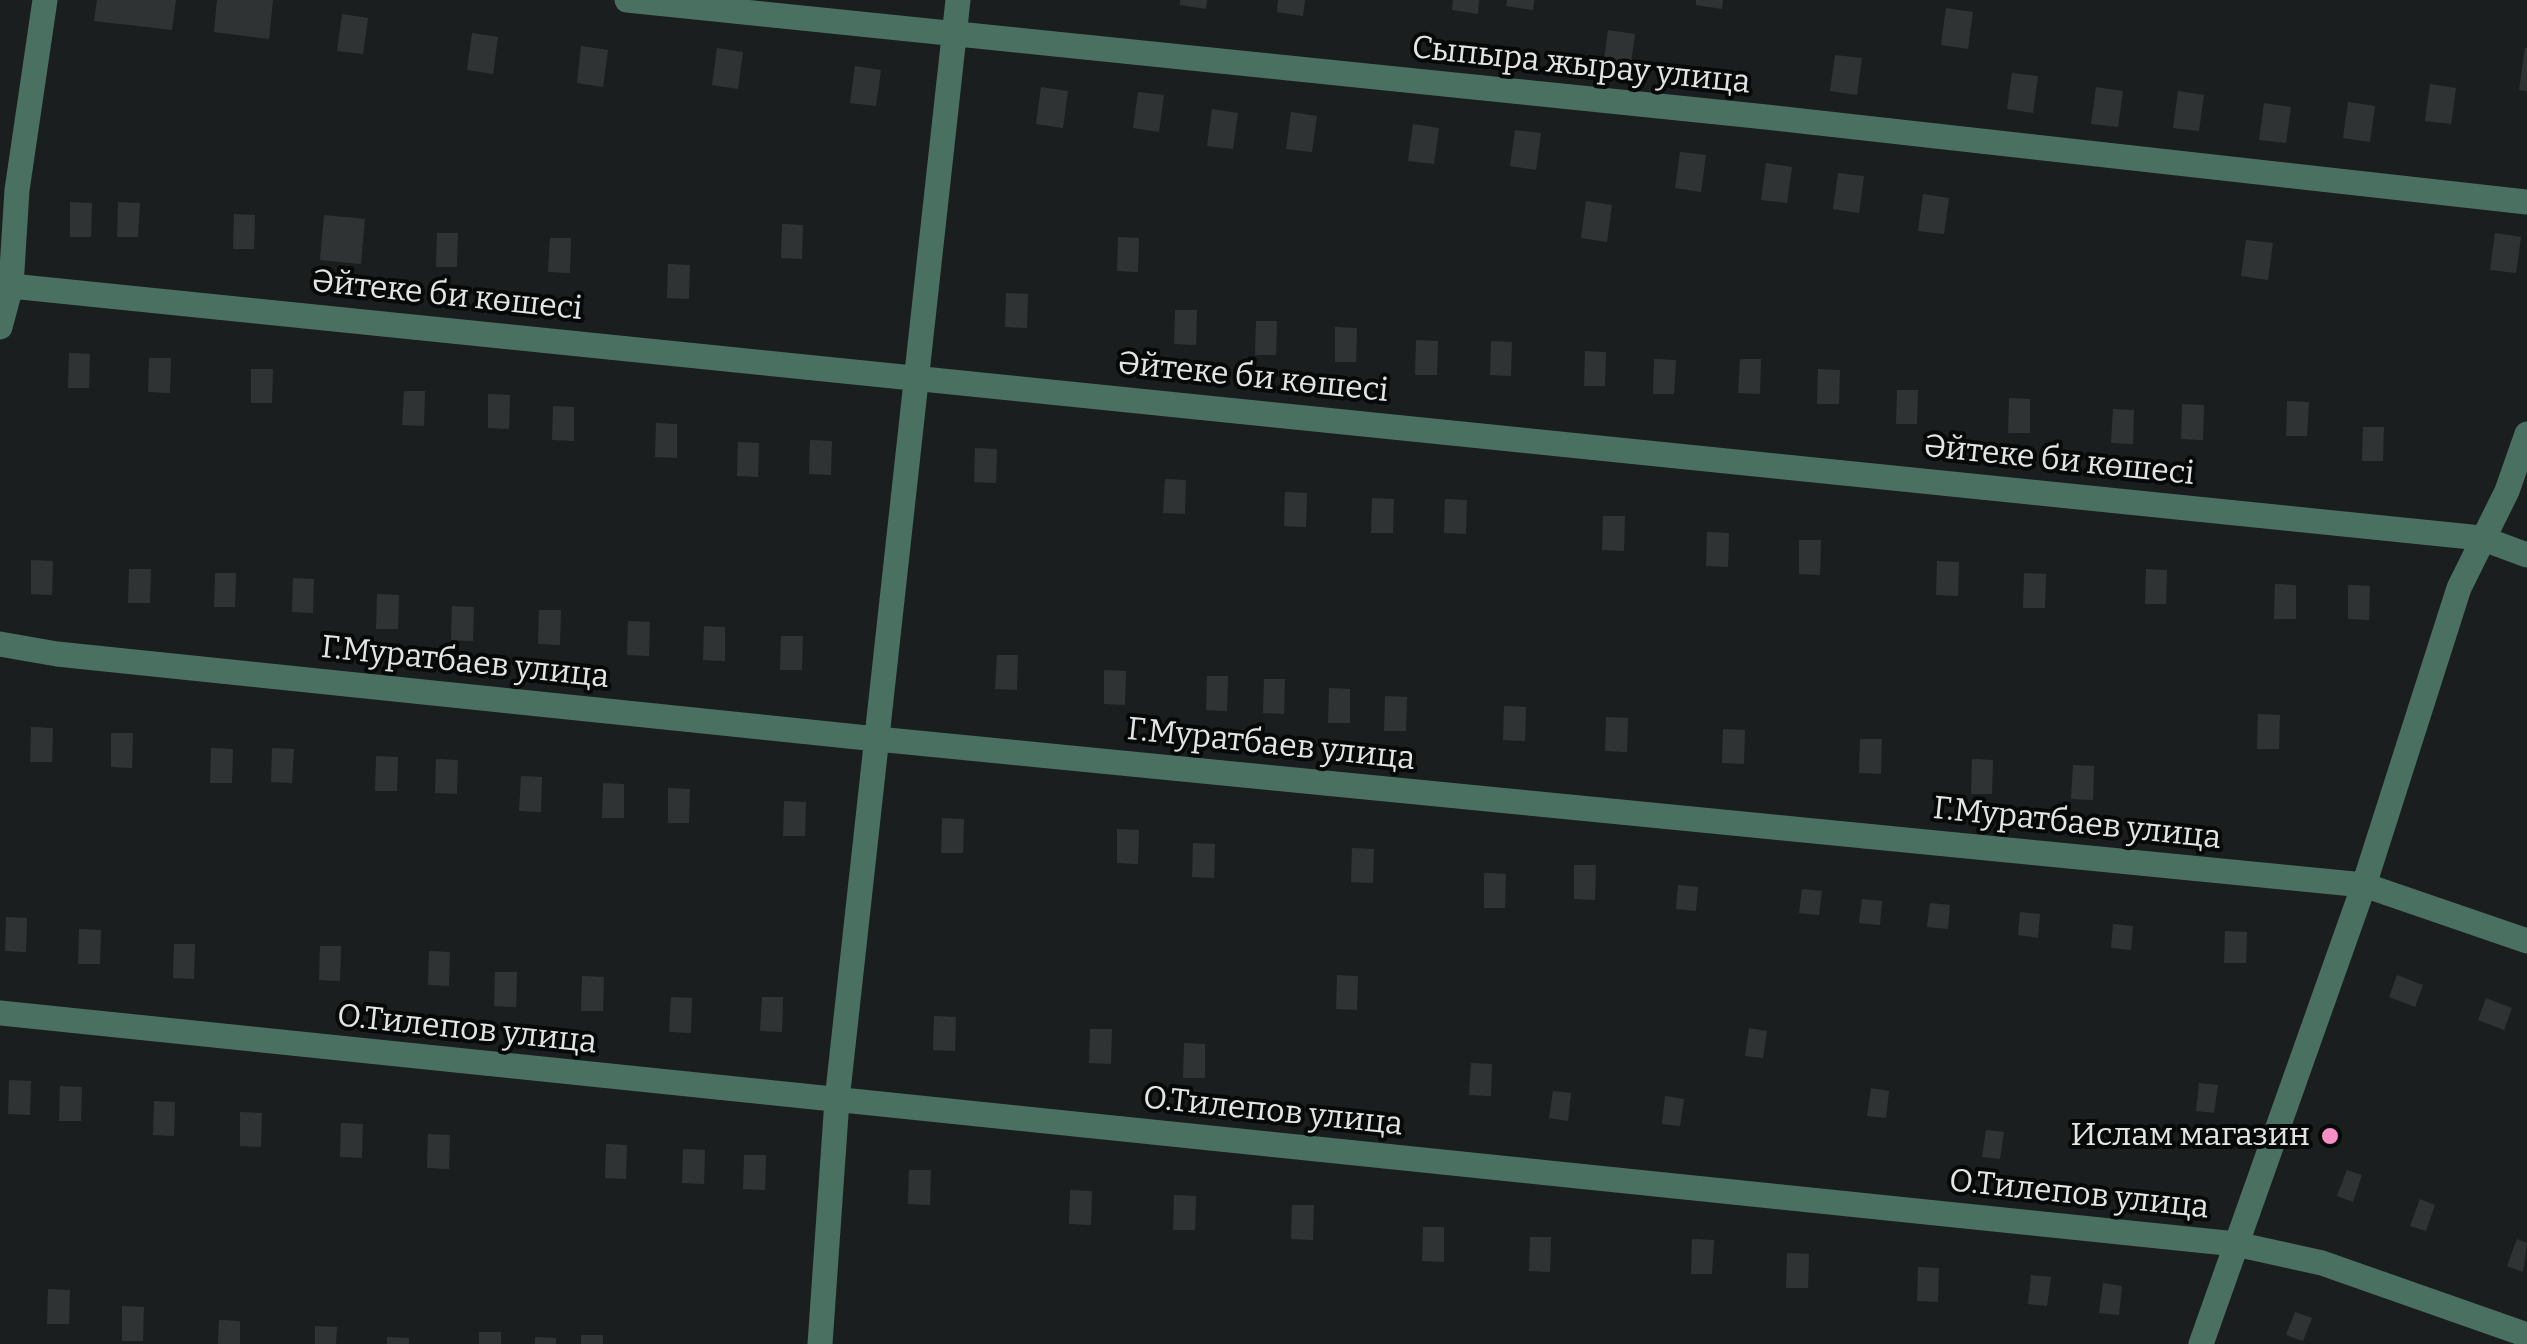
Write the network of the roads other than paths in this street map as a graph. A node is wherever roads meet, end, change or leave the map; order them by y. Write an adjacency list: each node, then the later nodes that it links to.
1 (45, 0): 5 (street)
2 (628, 0): 4 (street, Сыпыра жырау улица)
3 (958, 0): 4 (street)
4 (954, 33): 6 (street, Сыпыра жырау улица); 9 (street)
5 (9, 187): 7 (street)
6 (2527, 202)
7 (11, 286): 8 (street); 9 (street, Әйтеке би көшесі)
8 (0, 327)
9 (920, 375): 11 (street, Әйтеке би көшесі); 14 (street)
10 (2527, 434): 11 (street)
11 (2481, 538): 12 (street, Әйтеке би көшесі); 15 (street)
12 (2527, 554)
13 (0, 644): 14 (street, Г.Муратбаев улица)
14 (876, 739): 15 (street, Г.Муратбаев улица); 18 (street)
15 (2364, 884): 16 (street, Г.Муратбаев улица); 19 (street)
16 (2527, 942)
17 (0, 1013): 18 (street, О.Тилепов улица)
18 (837, 1100): 19 (street, О.Тилепов улица); 21 (street)
19 (2236, 1244): 20 (street, О.Тилепов улица); 22 (street)
20 (2527, 1336)
21 (820, 1344)
22 (2201, 1344)

